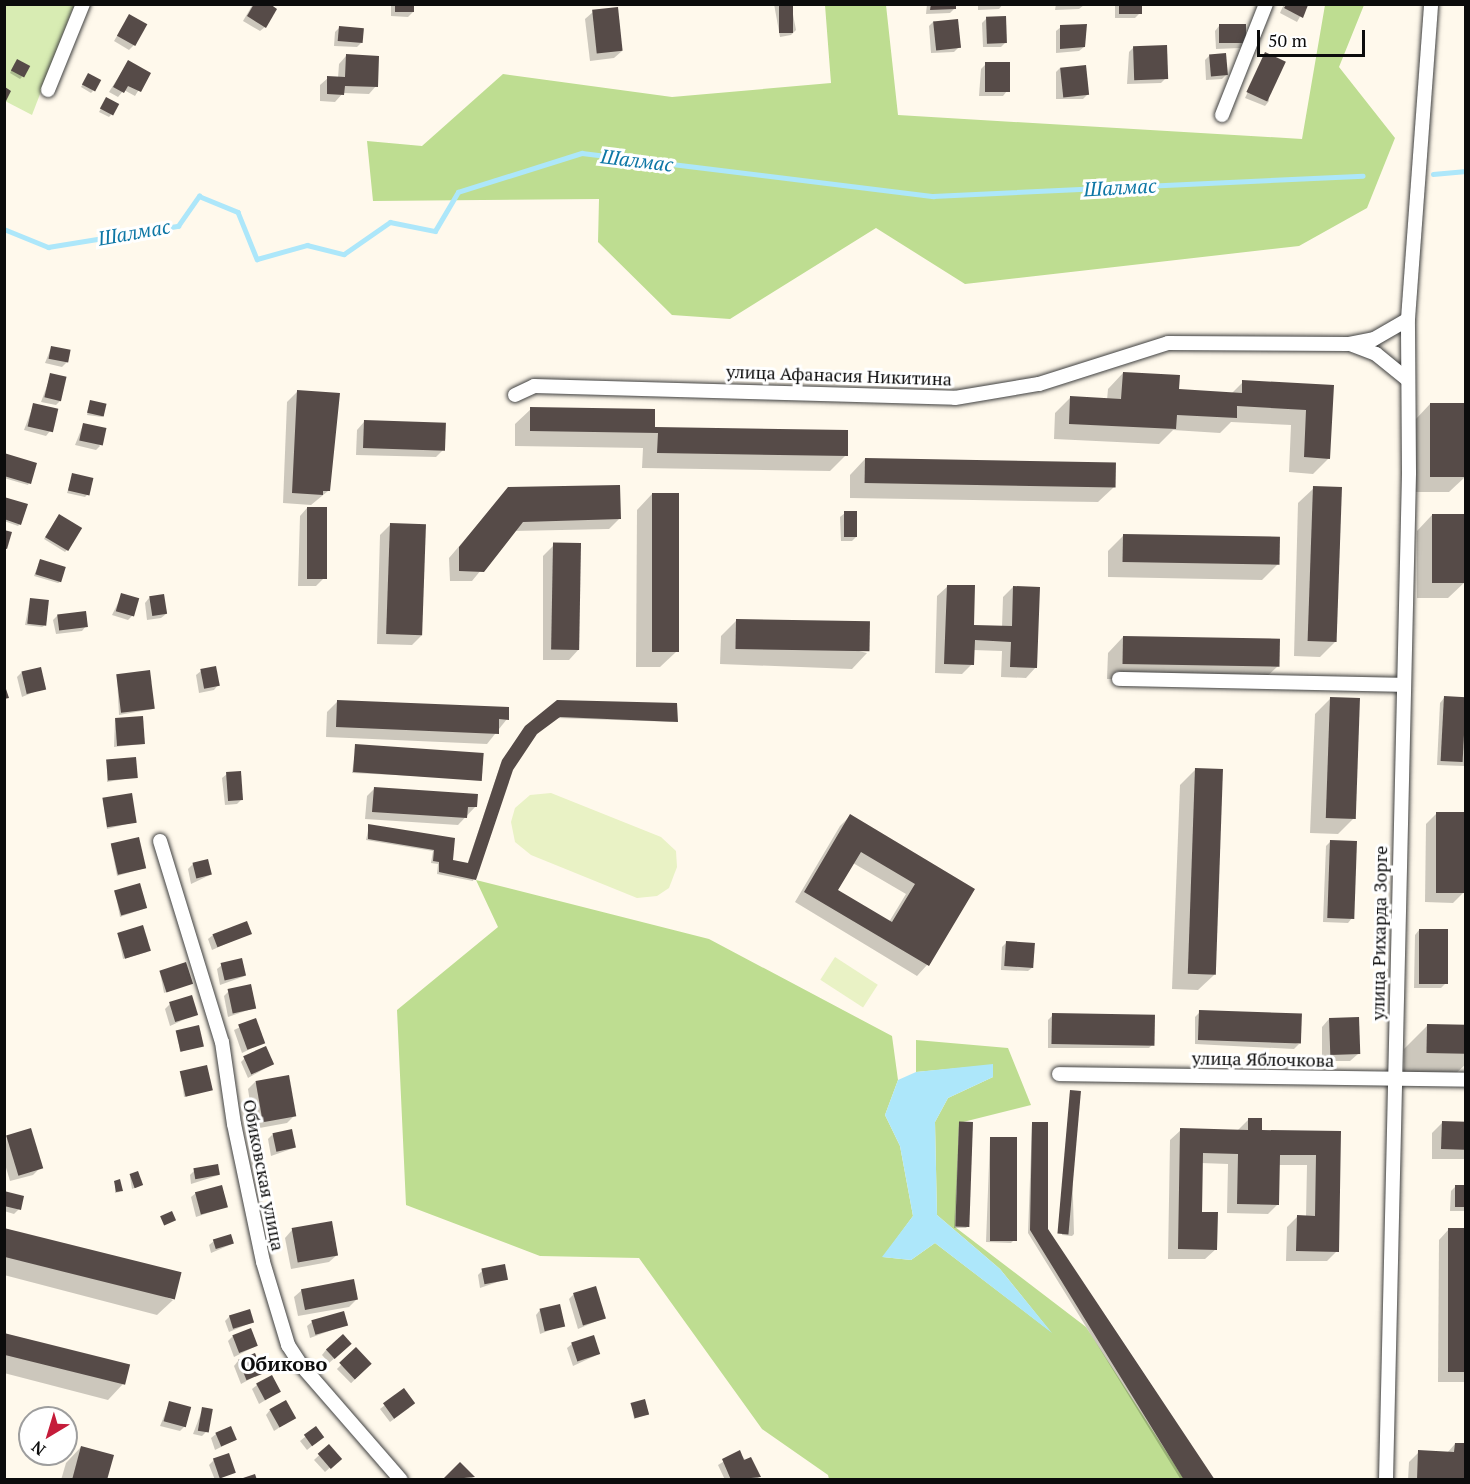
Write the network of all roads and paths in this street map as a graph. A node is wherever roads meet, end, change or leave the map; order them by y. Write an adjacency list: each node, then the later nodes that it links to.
1 (83, 4): 4 (street)
2 (1266, 4): 5 (street)
3 (1430, 11): 6 (street)
4 (48, 90)
5 (1222, 115)
6 (1408, 319): 7 (street, улица Афанасия Никитина); 8 (street)
7 (1348, 344): 8 (street); 9 (street, улица Афанасия Никитина)
8 (1408, 383): 11 (street, улица Рихарда Зорге)
9 (514, 395)
10 (1119, 679): 11 (street)
11 (1403, 685): 14 (street, улица Рихарда Зорге)
12 (160, 842): 16 (street, Обиковская улица)
13 (1059, 1074): 14 (street, улица Яблочкова)
14 (1394, 1079): 15 (street, улица Яблочкова); 17 (street, улица Рихарда Зорге)
15 (1466, 1080)
16 (401, 1479)
17 (1386, 1479)

